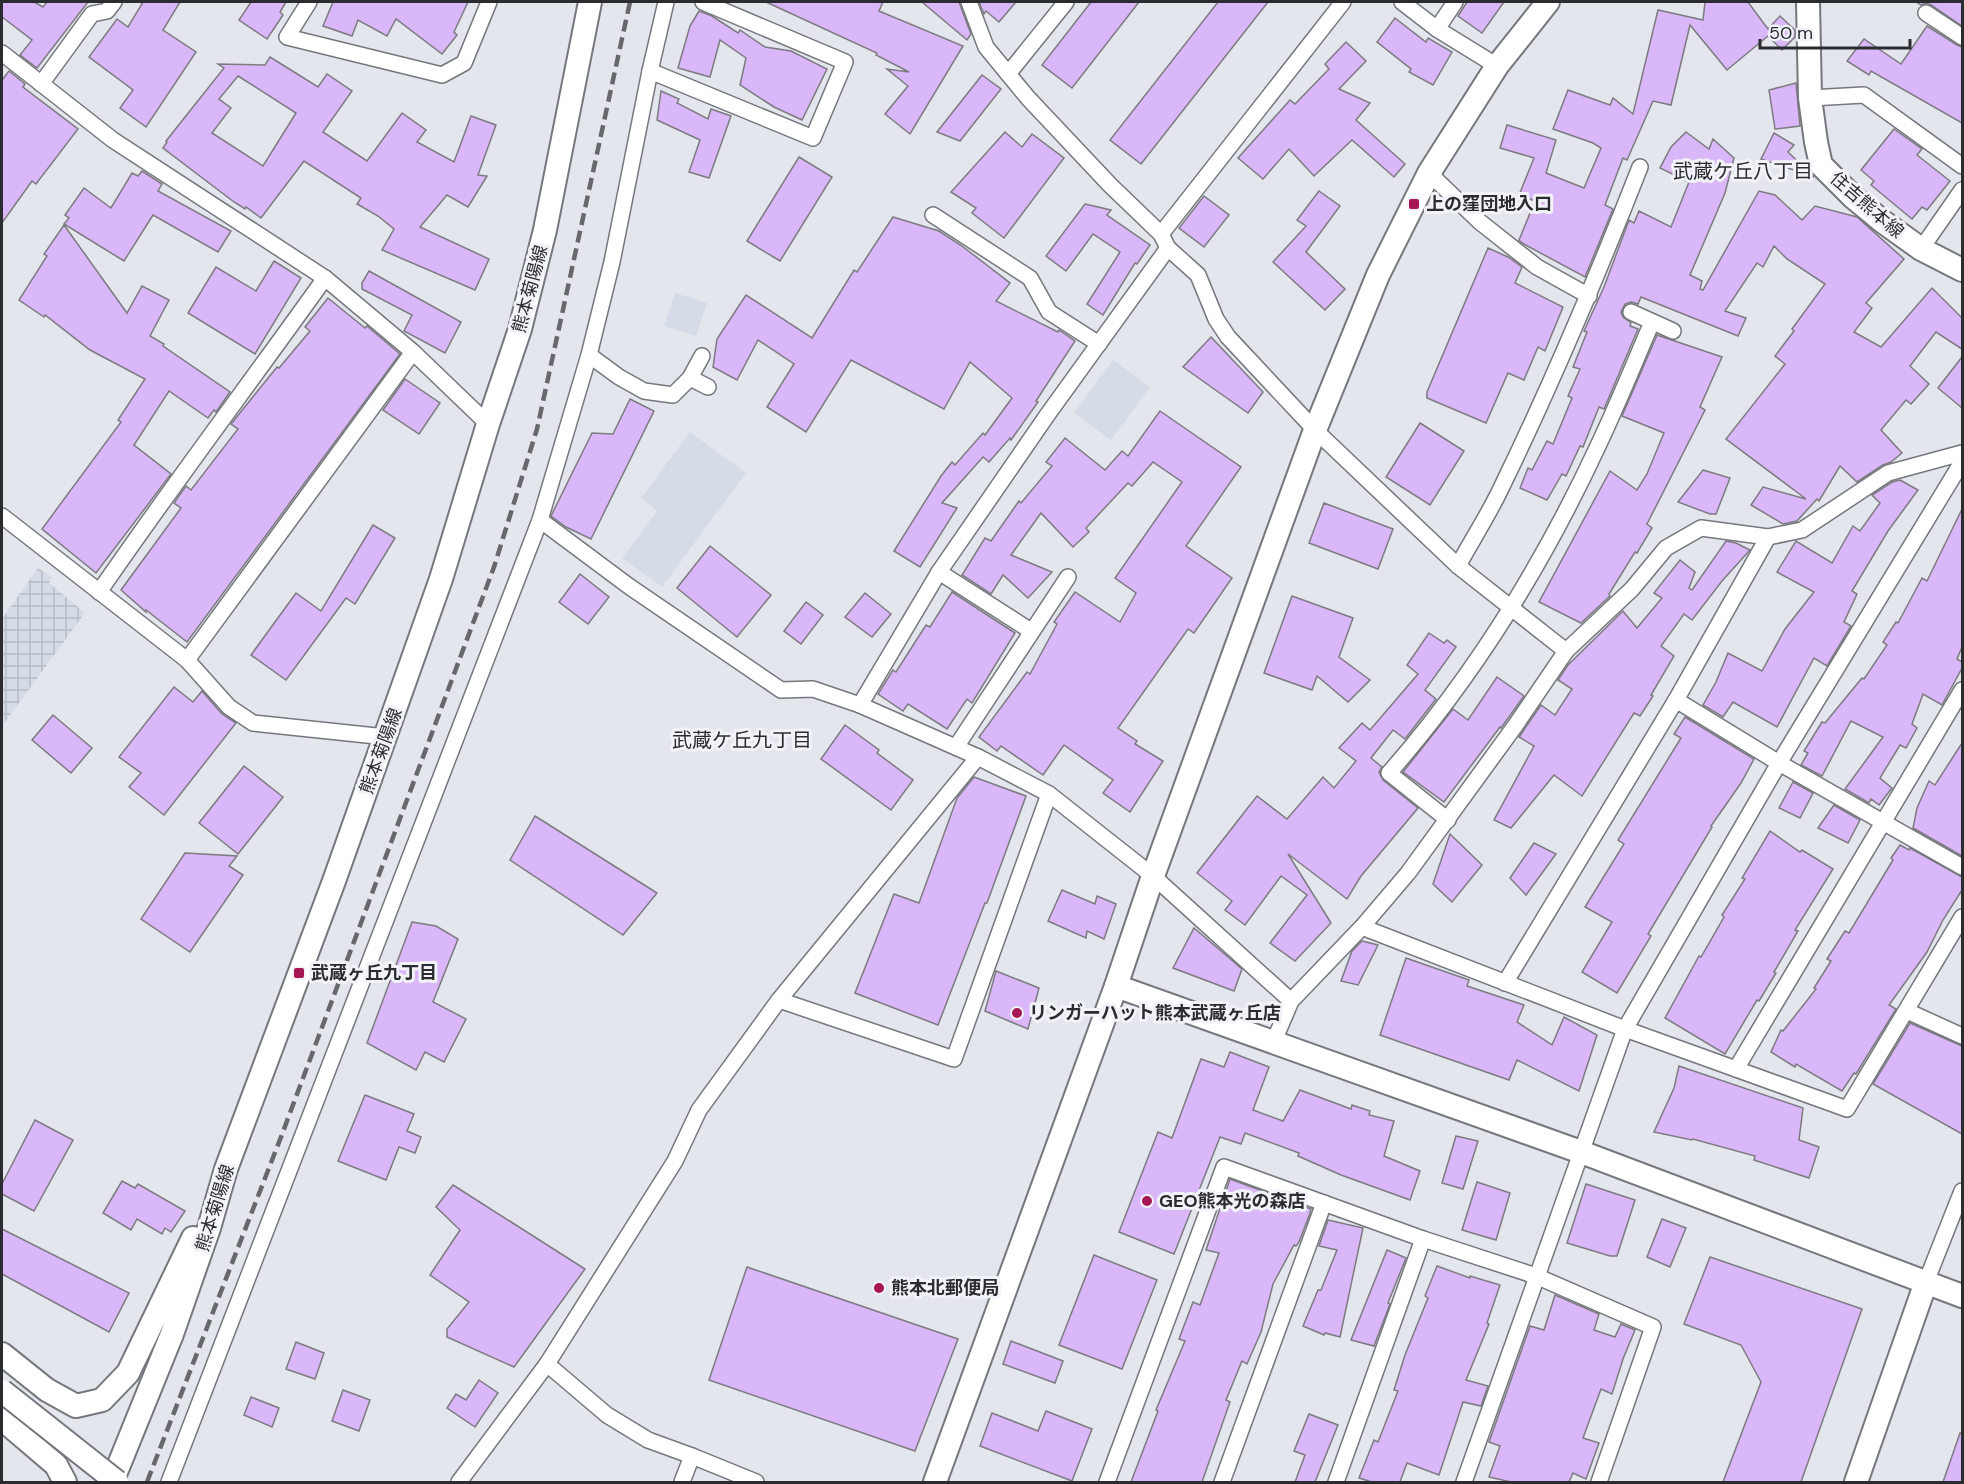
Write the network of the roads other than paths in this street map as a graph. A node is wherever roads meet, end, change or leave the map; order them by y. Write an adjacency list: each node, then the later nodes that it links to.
1 (114, 2): 21 (street)
2 (309, 2): 3 (street)
3 (489, 2)
4 (590, 2): 42 (street, 熊本菊陽線)
5 (666, 2): 19 (street)
6 (703, 2): 19 (street)
7 (969, 2): 20 (street)
8 (1066, 2): 20 (street)
9 (1343, 2): 28 (street)
10 (1402, 2): 15 (street)
11 (1455, 2): 15 (street)
12 (1548, 2): 18 (street)
13 (1808, 2): 22 (street, 住吉熊本線)
14 (1926, 13): 16 (street)
15 (1437, 29): 18 (street)
16 (1962, 37)
17 (2, 53): 21 (street)
18 (1497, 66): 25 (street)
19 (650, 71): 38 (street)
20 (1008, 74): 28 (street)
21 (41, 84): 31 (street)
22 (1810, 98): 23 (street); 29 (street, 住吉熊本線)
23 (1962, 166)
24 (1640, 167): 32 (street)
25 (1428, 173): 32 (street); 43 (street)
26 (1962, 190): 29 (street)
27 (933, 215): 36 (street)
28 (1165, 241): 36 (street); 43 (street)
29 (1921, 249): 30 (street, 住吉熊本線)
30 (1962, 270)
31 (325, 278): 37 (street); 52 (street)
32 (1589, 296): 49 (street)
33 (1631, 312): 34 (street)
34 (1652, 322): 35 (street); 53 (street)
35 (1673, 331)
36 (1099, 344): 50 (street)
37 (413, 352): 42 (street); 56 (street)
38 (589, 355): 40 (street); 47 (street)
39 (702, 356): 40 (street)
40 (690, 378): 41 (street)
41 (708, 387)
42 (488, 424): 60 (street, 熊本菊陽線)
43 (1315, 430): 49 (street); 68 (street)
44 (1962, 453): 48 (street)
45 (1962, 462): 63 (street)
46 (2, 516): 52 (street)
47 (540, 520): 59 (street); 96 (street)
48 (1768, 537): 55 (street); 58 (street)
49 (1458, 566): 53 (street)
50 (939, 572): 54 (street); 59 (street)
51 (1068, 577): 54 (street)
52 (99, 592): 56 (street)
53 (1510, 608): 55 (street); 65 (street)
54 (1031, 631): 61 (street)
55 (1566, 651): 65 (street)
56 (187, 660): 60 (street)
57 (1962, 690): 66 (street)
58 (1676, 700): 63 (street); 71 (street)
59 (860, 705): 61 (street)
60 (386, 737): 81 (street, 熊本菊陽線)
61 (956, 747): 62 (street)
62 (978, 757): 64 (street); 73 (street)
63 (1779, 763): 66 (street); 76 (street)
64 (1049, 794): 68 (street); 73 (street)
65 (1448, 820): 70 (street)
66 (1883, 822): 67 (street); 79 (street)
67 (1962, 867)
68 (1153, 876): 72 (street); 74 (street)
69 (1962, 917): 75 (street)
70 (1362, 927): 71 (street); 74 (street)
71 (1505, 983): 76 (street)
72 (1116, 986): 78 (street); 100 (street)
73 (779, 1000): 89 (street)
74 (1291, 1001): 78 (street)
75 (1907, 1011): 77 (street); 79 (street)
76 (1625, 1029): 79 (street); 80 (street)
77 (1962, 1036)
78 (1274, 1041): 80 (street)
79 (1736, 1069)
80 (1581, 1152): 85 (street); 86 (street)
81 (226, 1168): 88 (street); 94 (street, 熊本菊陽線)
82 (1962, 1191): 86 (street)
83 (1324, 1203): 84 (street); 101 (street); 102 (street)
84 (1423, 1239): 85 (street); 103 (street)
85 (1536, 1276): 104 (street); 105 (street)
86 (1926, 1282): 87 (street); 106 (street)
87 (1962, 1296)
88 (2, 1354)
89 (547, 1364): 92 (street); 97 (street)
90 (2, 1391): 95 (street, bridge)
91 (2, 1419): 93 (street)
92 (692, 1456): 98 (street); 99 (street)
93 (65, 1482)
94 (112, 1482)
95 (117, 1482)
96 (169, 1482)
97 (459, 1482)
98 (682, 1482)
99 (756, 1482)
100 (935, 1482)
101 (1107, 1482)
102 (1222, 1482)
103 (1336, 1482)
104 (1464, 1482)
105 (1599, 1482)
106 (1856, 1482)

